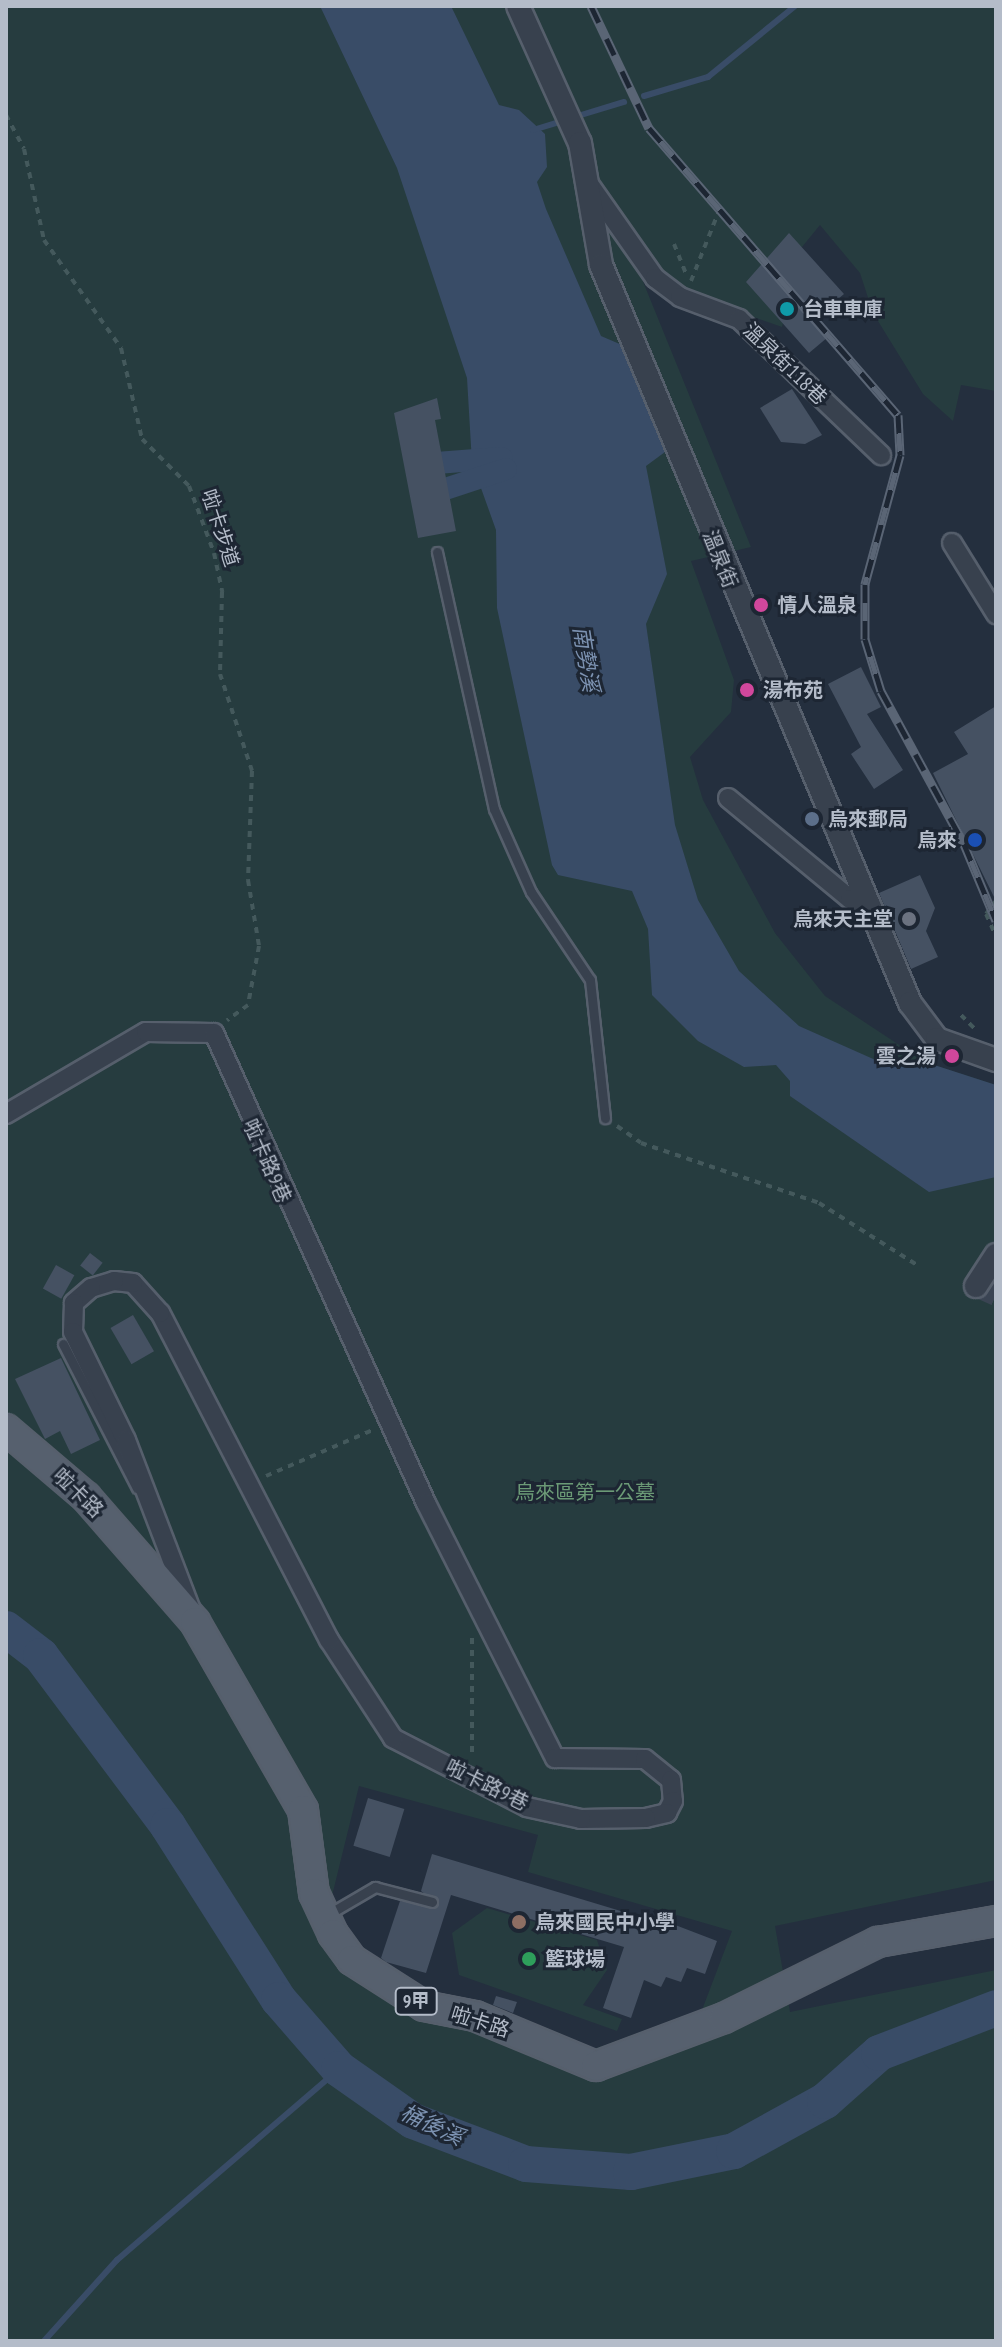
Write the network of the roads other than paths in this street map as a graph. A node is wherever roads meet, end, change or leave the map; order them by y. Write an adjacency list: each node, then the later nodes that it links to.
1 (518, 6): 2 (street, 溫泉街)
2 (588, 182): 3 (street, 溫泉街118巷); 8 (street, 溫泉街)
3 (881, 455)
4 (952, 543): 6 (street)
5 (437, 552): 11 (lane)
6 (996, 614)
7 (728, 798): 8 (street)
8 (872, 906): 9 (street, 溫泉街)
9 (996, 1060)
10 (6, 1114): 16 (street, 啦卡路9巷)
11 (605, 1118)
12 (996, 1255): 13 (street)
13 (976, 1286)
14 (63, 1344): 16 (lane)
15 (6, 1429): 17 (main road, 啦卡路 / 9甲)
16 (154, 1514): 17 (street, 啦卡路9巷)
17 (195, 1622): 19 (main road, 啦卡路 / 9甲)
18 (432, 1902): 19 (lane)
19 (324, 1916): 20 (main road, 啦卡路 / 9甲)
20 (996, 1921)

